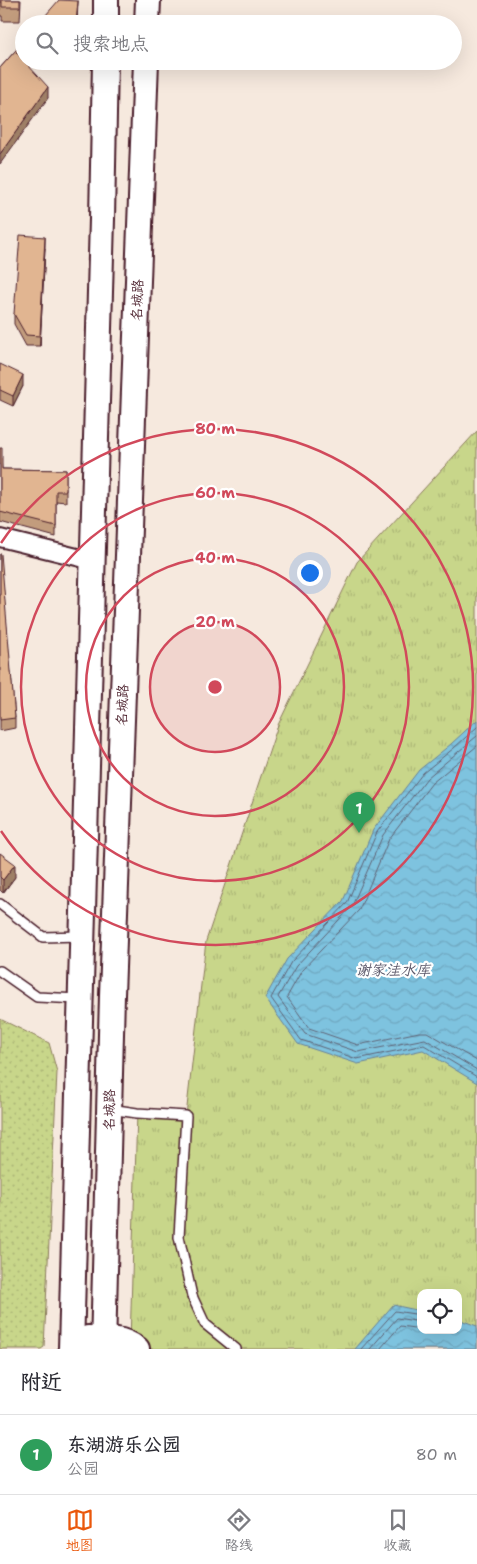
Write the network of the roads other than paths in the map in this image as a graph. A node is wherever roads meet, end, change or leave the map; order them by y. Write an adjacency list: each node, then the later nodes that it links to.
1 (106, 0): 3 (main road)
2 (148, 0): 4 (main road)
3 (106, 15)
4 (147, 15)
5 (105, 70): 8 (main road)
6 (146, 70): 13 (main road, 名城路)
7 (0, 538): 8 (street)
8 (93, 561): 10 (main road)
9 (0, 904): 10 (lane)
10 (83, 936): 12 (main road)
11 (0, 971): 12 (lane)
12 (81, 999): 15 (main road)
13 (110, 1109): 14 (main road, 名城路); 17 (lane)
14 (103, 1343): 15 (main road); 16 (main road)
15 (71, 1344)
16 (138, 1349)
17 (236, 1349)

